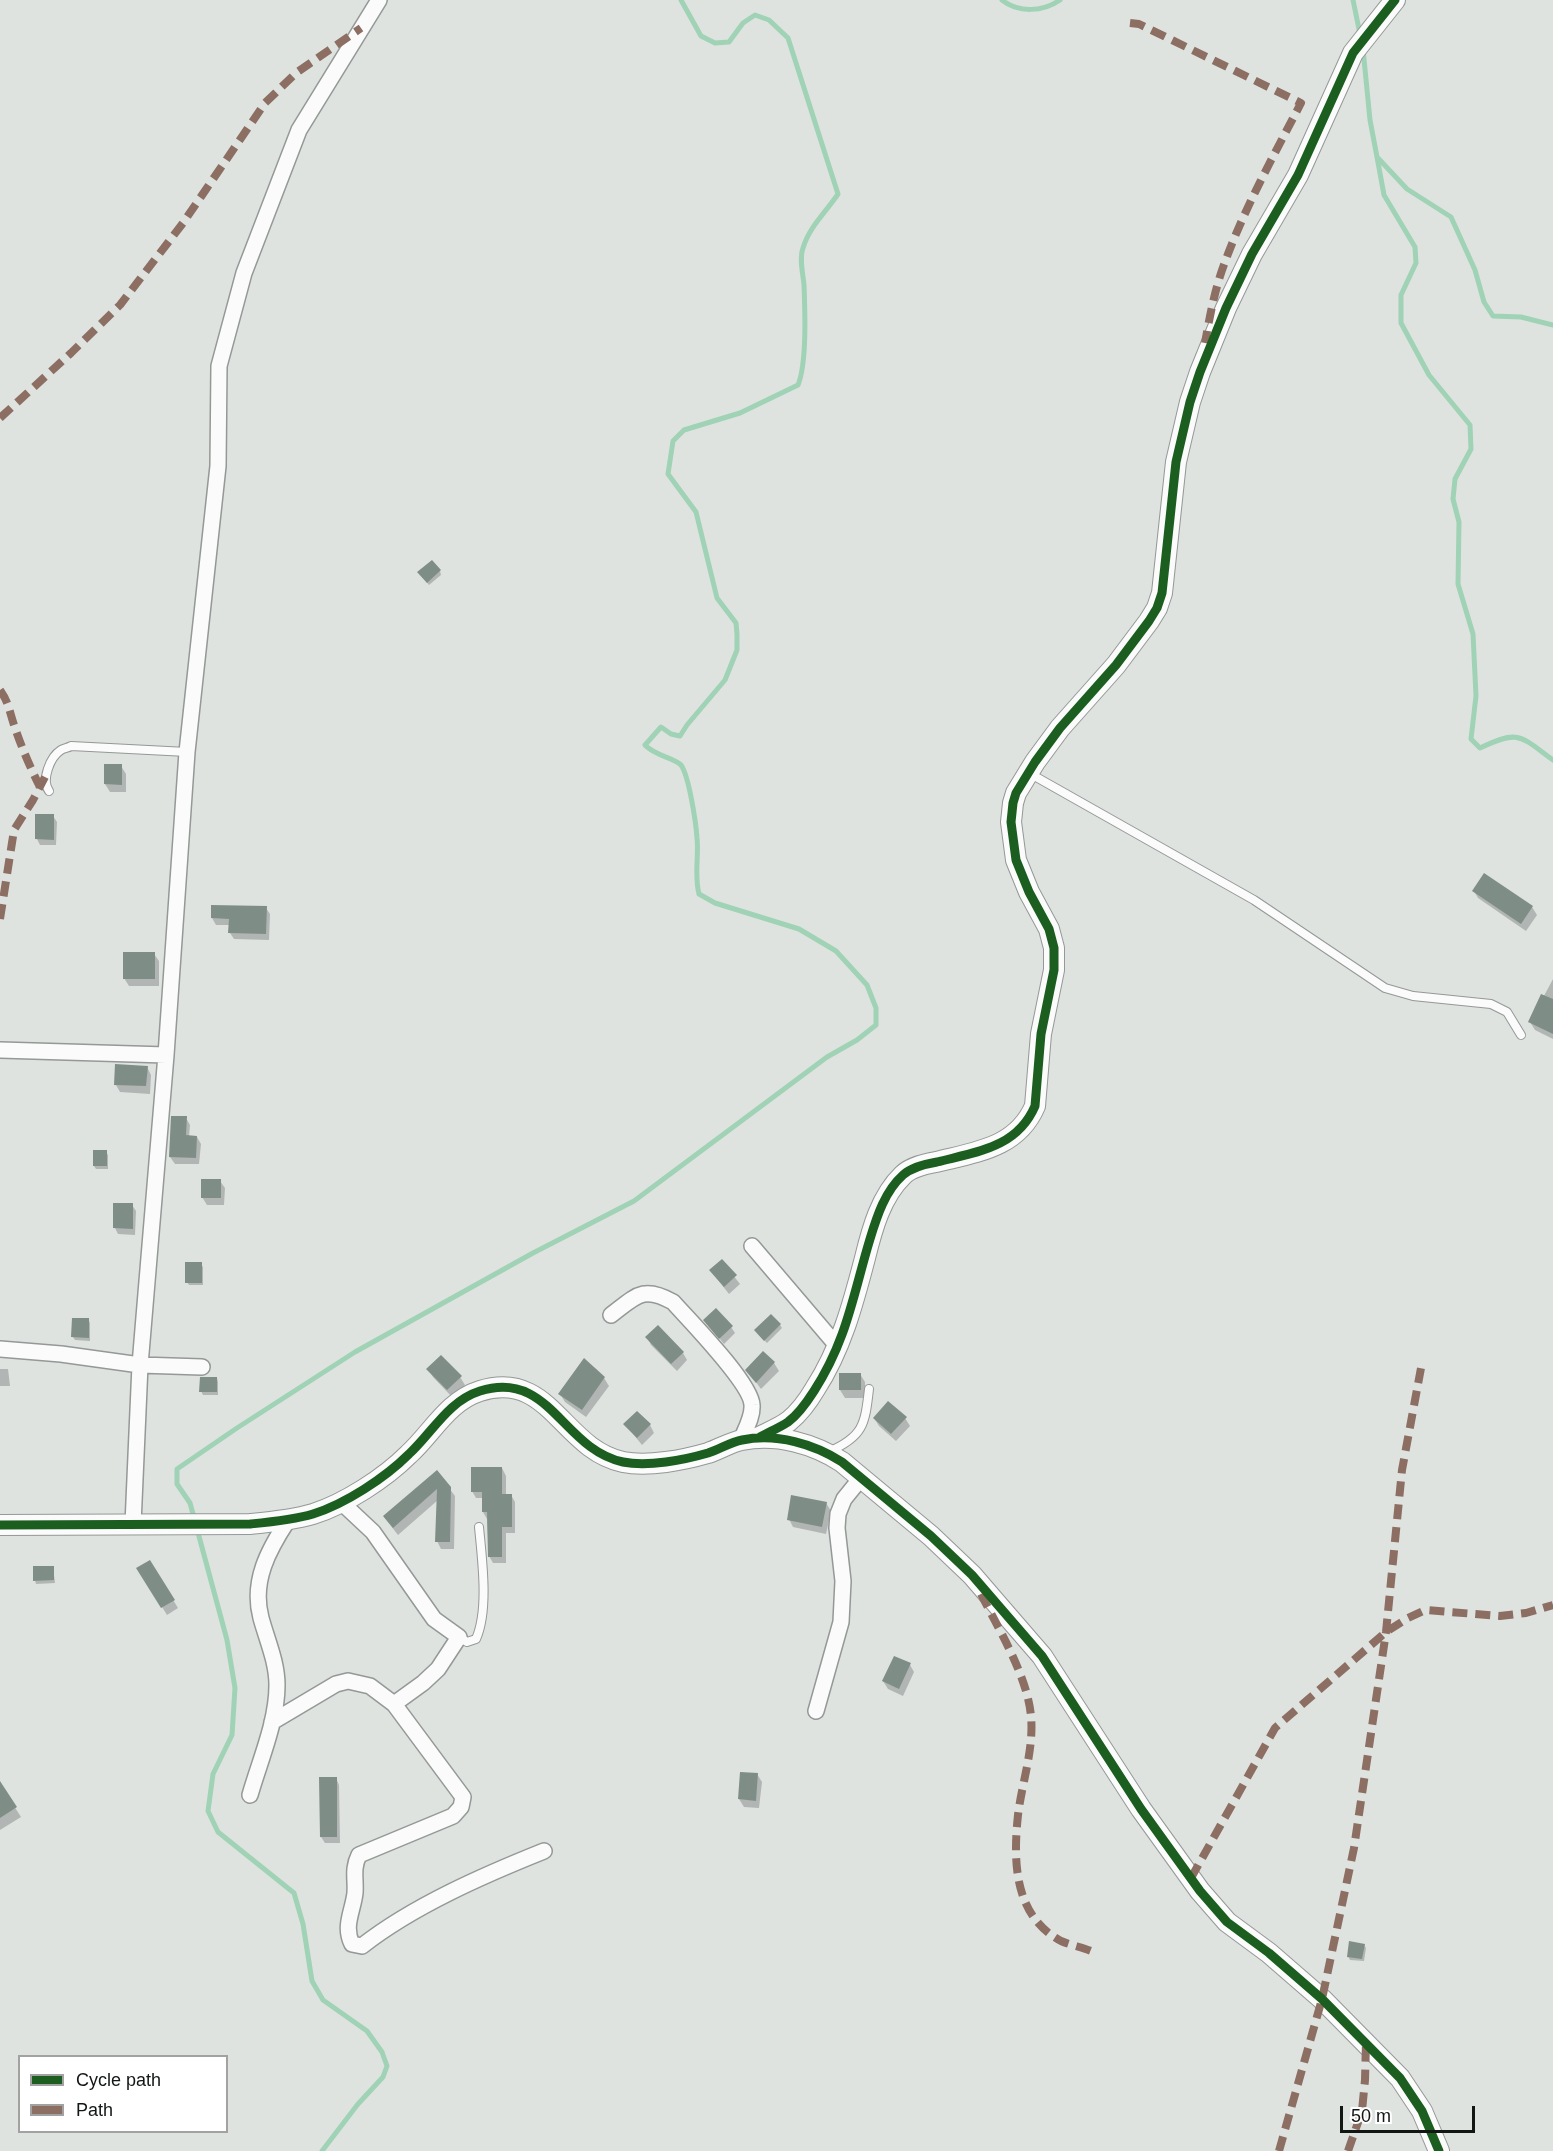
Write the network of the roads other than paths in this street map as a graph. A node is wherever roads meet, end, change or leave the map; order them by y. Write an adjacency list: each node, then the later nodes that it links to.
1 (379, 0): 3 (street)
2 (1395, 0): 4 (street)
3 (187, 752): 5 (lane); 8 (street)
4 (1028, 772): 6 (lane); 11 (street)
5 (49, 790)
6 (1521, 1035)
7 (0, 1050): 8 (street)
8 (166, 1055): 13 (street)
9 (752, 1246): 11 (street)
10 (611, 1315): 16 (street)
11 (838, 1347): 16 (street)
12 (0, 1349): 13 (street)
13 (140, 1365): 14 (street); 21 (street)
14 (202, 1367)
15 (869, 1389): 17 (lane)
16 (749, 1439): 17 (street); 19 (street)
17 (826, 1452): 18 (street)
18 (861, 1478): 26 (street); 30 (street)
19 (341, 1502): 20 (street); 24 (street)
20 (288, 1520): 21 (street); 27 (street)
21 (133, 1524): 22 (street)
22 (0, 1525)
23 (479, 1527): 24 (lane)
24 (459, 1637): 25 (street)
25 (394, 1704): 27 (street); 29 (street)
26 (816, 1711)
27 (272, 1722): 28 (street)
28 (250, 1796)
29 (544, 1851)
30 (1438, 2151)

